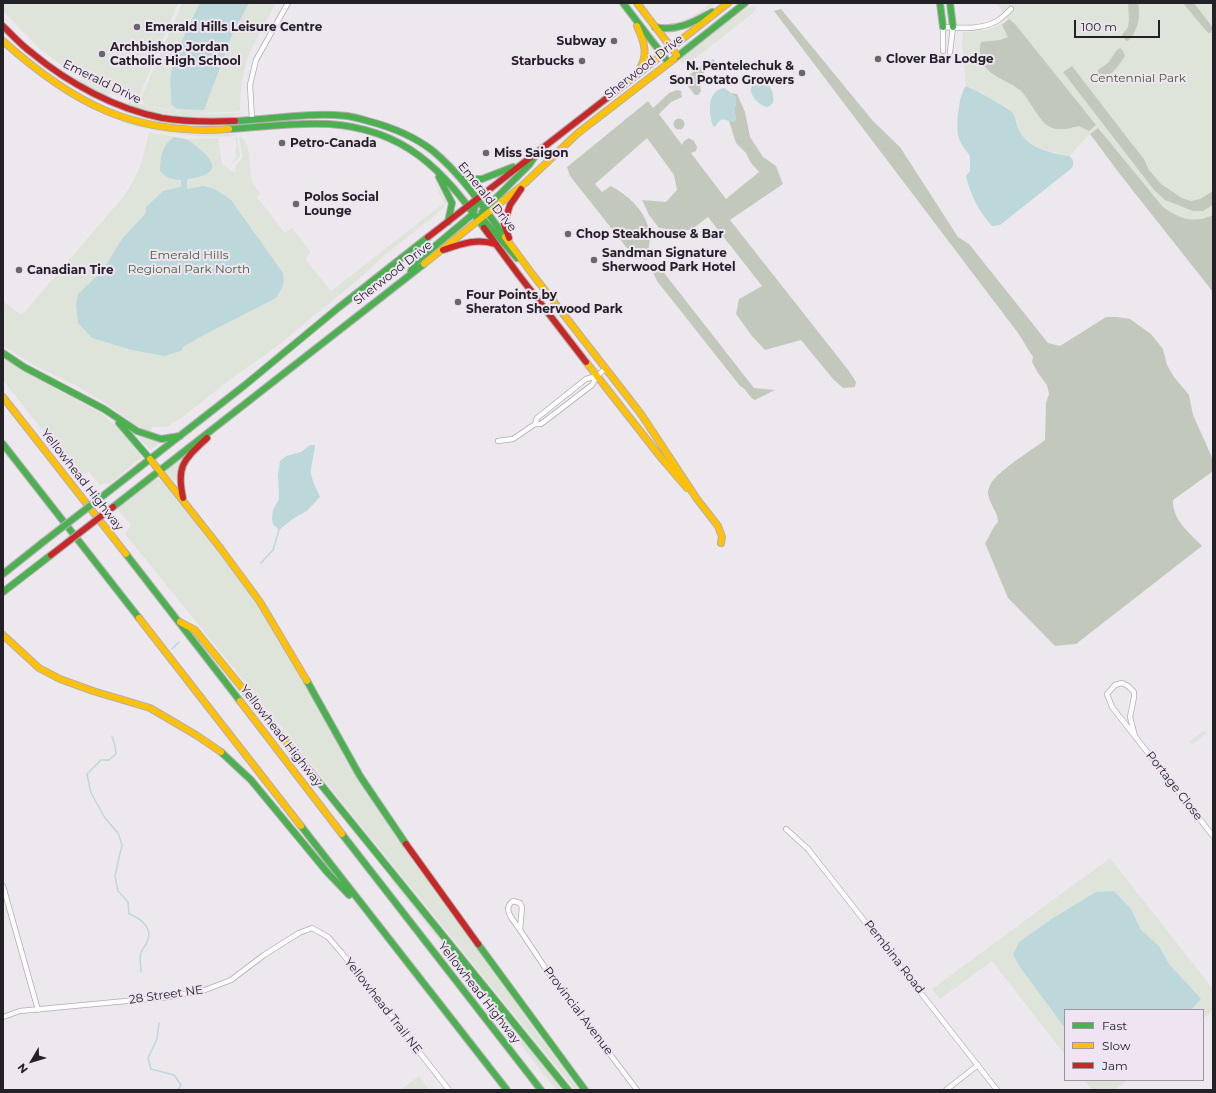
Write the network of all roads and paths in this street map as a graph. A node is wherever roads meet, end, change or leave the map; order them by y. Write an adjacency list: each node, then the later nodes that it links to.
1 (288, 3): 22 (street)
2 (623, 3): 9 (main road)
3 (637, 3): 11 (main road)
4 (728, 3): 11 (main road); 15 (main road, Sherwood Drive)
5 (745, 3): 19 (main road, Sherwood Drive)
6 (940, 3): 12 (main road)
7 (950, 3): 13 (main road)
8 (1011, 9): 13 (street)
9 (633, 16): 18 (main road); 21 (main road)
10 (3, 26): 22 (main road, Emerald Drive)
11 (655, 27): 15 (main road)
12 (943, 27): 13 (street); 16 (street)
13 (953, 27): 17 (street)
14 (3, 41): 24 (main road, Emerald Drive)
15 (671, 47): 18 (main road, Sherwood Drive); 19 (main road)
16 (942, 51)
17 (950, 52)
18 (662, 54): 20 (main road); 21 (main road, Sherwood Drive)
19 (677, 55): 20 (main road, Sherwood Drive)
20 (668, 62): 27 (main road, Sherwood Drive)
21 (631, 79): 23 (main road, Sherwood Drive)
22 (252, 120): 26 (main road, Emerald Drive)
23 (538, 151): 25 (main road, Sherwood Drive); 30 (main road)
24 (424, 159): 29 (main road, Emerald Drive); 33 (main road)
25 (522, 164): 26 (main road); 28 (main road, Sherwood Drive)
26 (462, 179): 28 (main road, Emerald Drive)
27 (524, 184): 30 (main road, Sherwood Drive); 35 (main road)
28 (477, 198): 29 (main road, Sherwood Drive); 30 (main road, Emerald Drive); 31 (main road)
29 (467, 206): 31 (main road, Emerald Drive); 33 (main road, Sherwood Drive)
30 (486, 211): 32 (main road, Sherwood Drive); 35 (main road, Emerald Drive)
31 (474, 212): 32 (main road, Emerald Drive); 37 (main road)
32 (480, 218): 34 (main road, Emerald Drive); 36 (main road, Sherwood Drive); 38 (main road)
33 (448, 222): 46 (main road, Sherwood Drive)
34 (495, 244): 36 (main road); 41 (main road, Emerald Drive)
35 (513, 247): 38 (main road, Emerald Drive)
36 (439, 251): 37 (main road, Sherwood Drive)
37 (410, 274): 44 (main road, Sherwood Drive)
38 (534, 275): 40 (main road, Emerald Drive)
39 (3, 353): 43 (main road)
40 (606, 368): 41 (street); 51 (main road, Emerald Drive)
41 (597, 376): 45 (street); 45 (street); 51 (main road, Emerald Drive)
42 (3, 397): 56 (main road, Yellowhead Highway)
43 (104, 409): 46 (main road); 49 (main road)
44 (224, 420): 50 (main road, Sherwood Drive); 52 (main road)
45 (535, 424): 47 (street)
46 (180, 436): 49 (main road, Sherwood Drive)
47 (498, 441)
48 (3, 444): 62 (main road)
49 (150, 459): 50 (main road); 54 (main road, Sherwood Drive, bridge)
50 (159, 471): 52 (main road); 55 (main road, Sherwood Drive, bridge)
51 (697, 499): 53 (main road, Emerald Drive)
52 (184, 502): 72 (main road)
53 (721, 543)
54 (3, 574)
55 (3, 592)
56 (178, 620): 70 (main road, Yellowhead Highway); 71 (main road)
57 (4, 636): 62 (main road)
58 (1135, 736): 58 (street, Portage Close); 60 (street, Portage Close)
59 (786, 829): 67 (street, Pembina Road)
60 (1213, 836)
61 (3, 886): 65 (street)
62 (378, 924): 69 (main road)
63 (312, 928): 65 (street, 28 Street NE); 68 (street, Yellowhead Trail NE)
64 (520, 930): 64 (street, Provincial Avenue); 73 (street, Provincial Avenue)
65 (38, 1010): 66 (street, 28 Street NE)
66 (3, 1017)
67 (978, 1065): 74 (street); 75 (street, Pembina Road)
68 (449, 1090)
69 (507, 1090)
70 (540, 1090)
71 (568, 1090)
72 (585, 1090)
73 (637, 1090)
74 (946, 1090)
75 (997, 1090)

